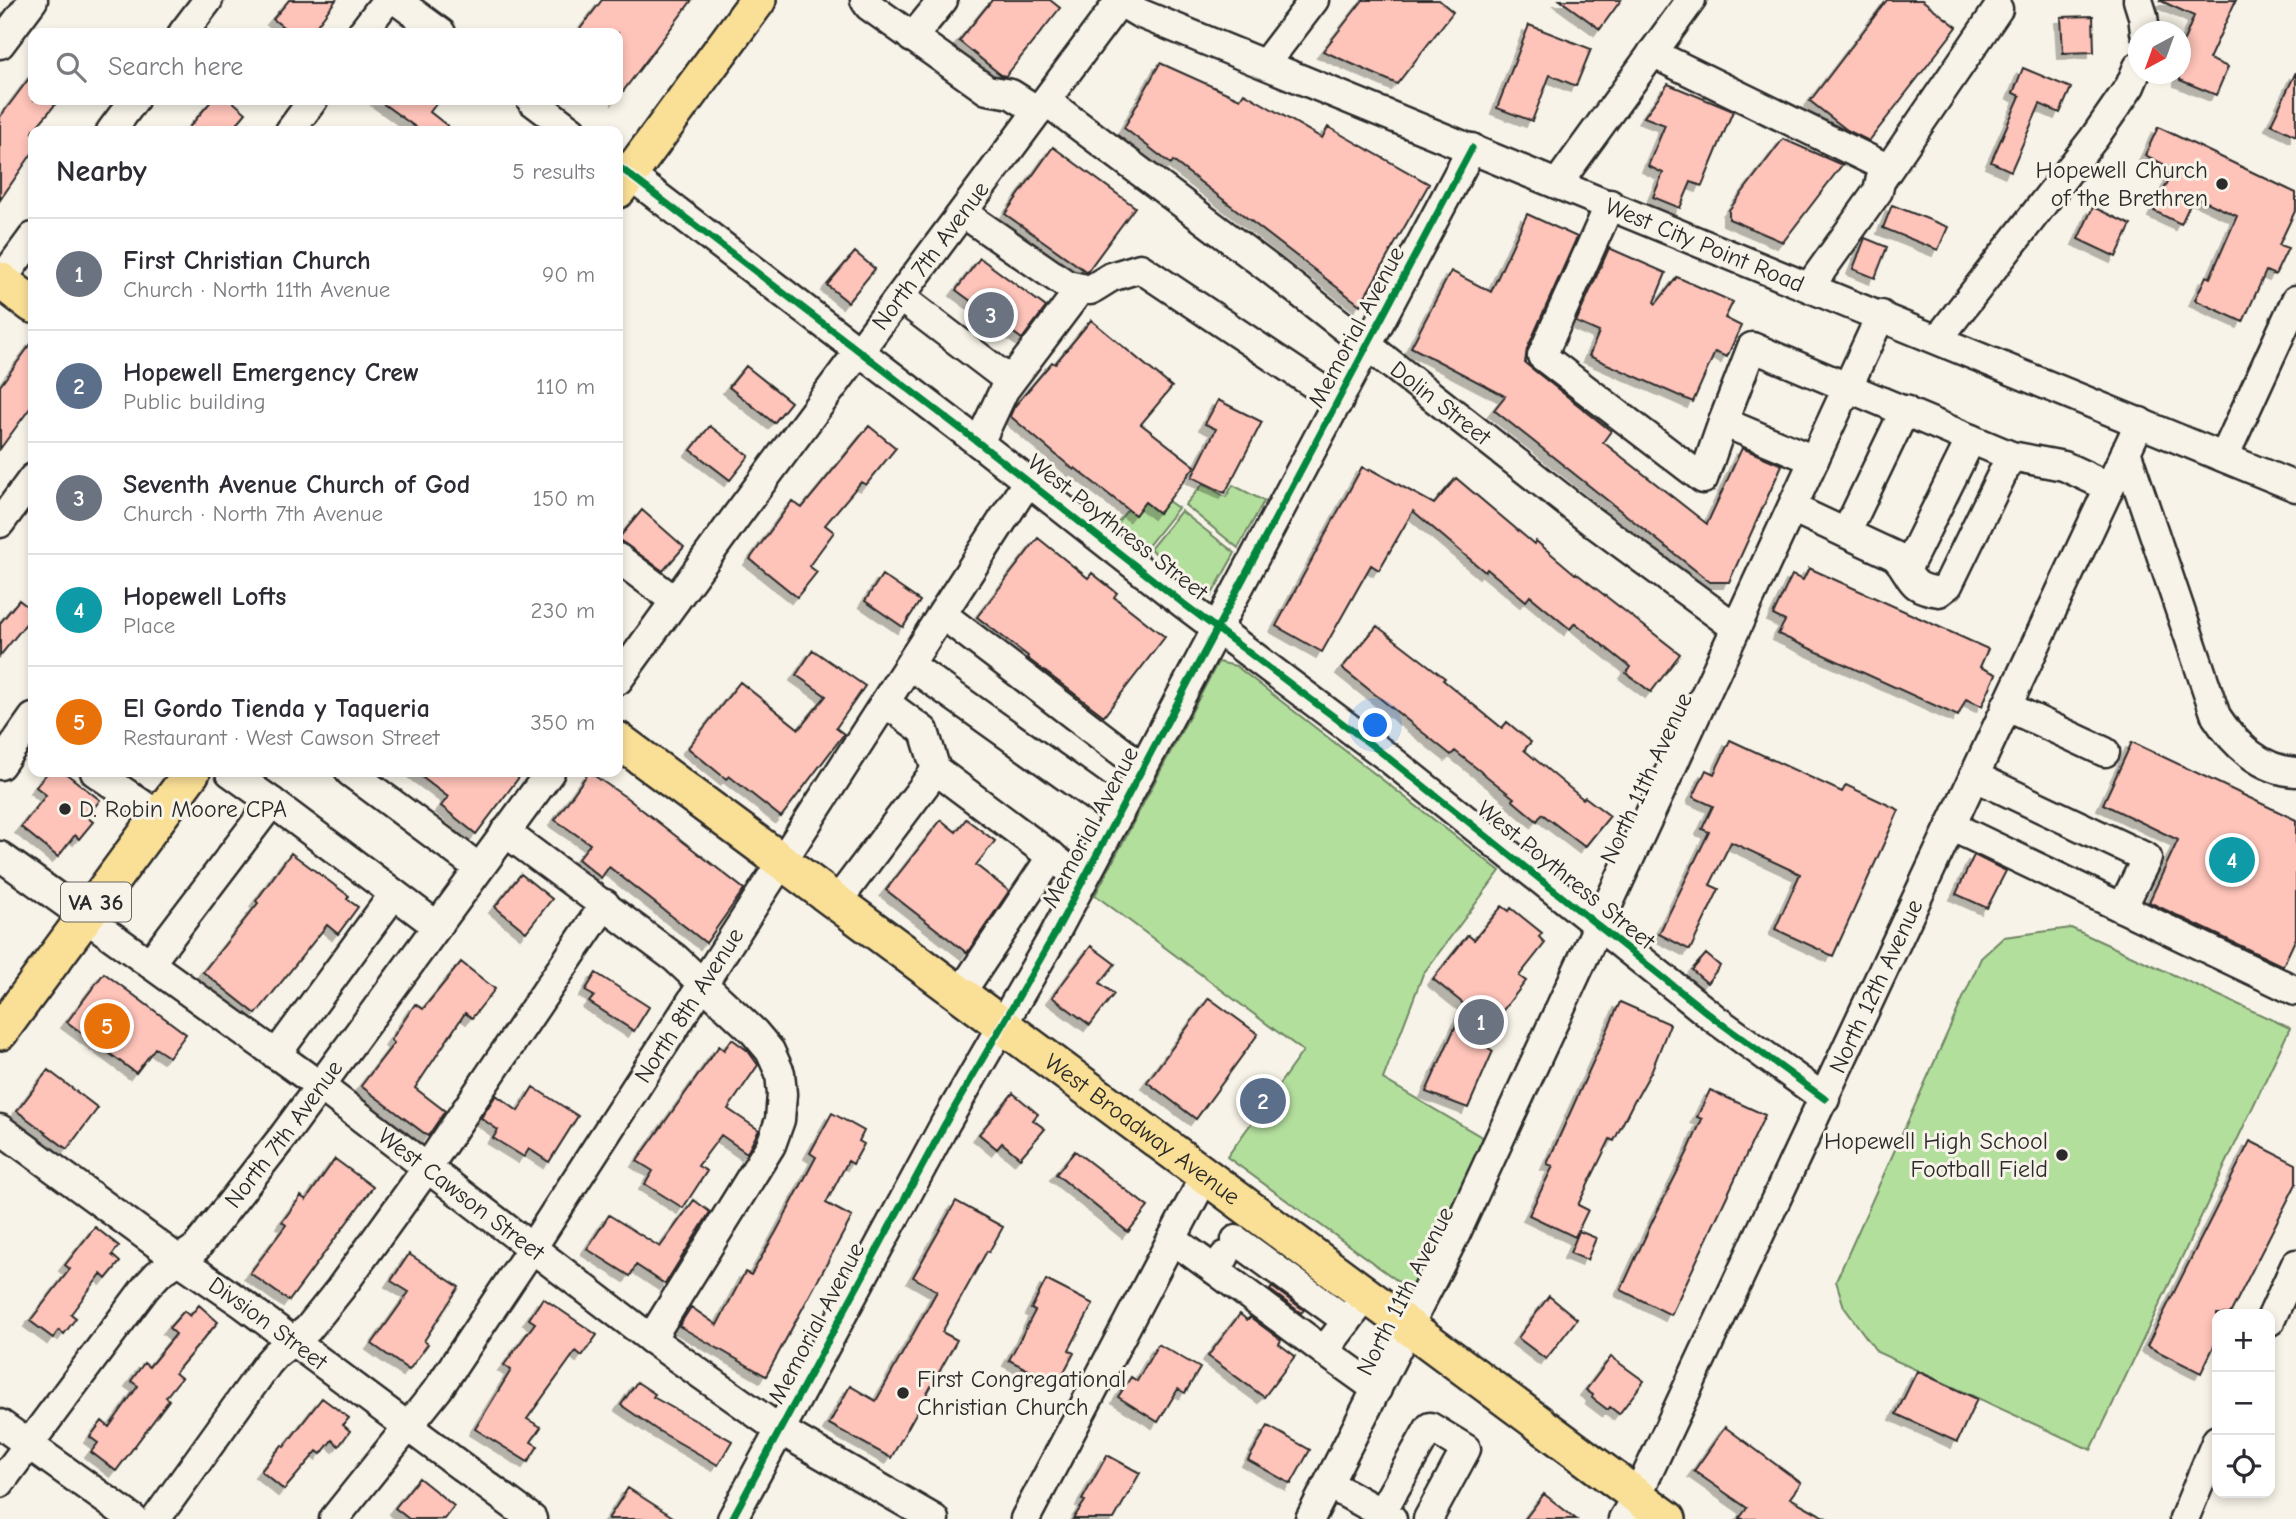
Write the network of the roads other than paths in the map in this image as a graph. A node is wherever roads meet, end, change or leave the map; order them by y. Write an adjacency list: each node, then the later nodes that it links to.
1 (33, 0): 18 (street)
2 (208, 0): 14 (street)
3 (387, 0): 15 (street)
4 (396, 0): 16 (street)
5 (758, 0): 30 (main road)
6 (865, 0): 17 (street, Dolin Street)
7 (943, 0): 17 (street)
8 (1314, 0): 20 (street)
9 (1691, 0): 19 (street)
10 (2138, 0): 13 (street)
11 (1118, 1): 20 (street, West City Point Road); 25 (street, North 7th Avenue)
12 (1998, 9): 32 (street)
13 (2143, 21)
14 (187, 28)
15 (366, 28)
16 (434, 28)
17 (912, 38): 25 (street, Dolin Street)
18 (0, 44)
19 (1652, 52): 32 (street); 33 (street)
20 (1265, 64): 29 (street, West City Point Road)
21 (2131, 84): 44 (street)
22 (130, 105): 26 (street)
23 (309, 105): 27 (street)
24 (538, 105): 28 (street)
25 (1042, 106): 35 (street, North 7th Avenue); 45 (street, Dolin Street)
26 (115, 126)
27 (294, 126)
28 (565, 126)
29 (1472, 148): 33 (street, West City Point Road); 45 (street, Memorial Avenue)
30 (623, 174)
31 (623, 178): 46 (street, West Poythress Street)
32 (1881, 180): 38 (street)
33 (1558, 183): 34 (street, West City Point Road)
34 (1610, 204): 38 (street, West City Point Road); 51 (street)
35 (963, 212): 39 (street); 40 (street, North 7th Avenue)
36 (28, 244): 37 (street)
37 (0, 281): 42 (main road)
38 (1810, 286): 43 (street, West City Point Road)
39 (1081, 288): 47 (street); 49 (street)
40 (900, 297): 46 (street, North 7th Avenue); 47 (street)
41 (2296, 300): 57 (street)
42 (28, 301)
43 (1881, 315): 44 (street, West City Point Road); 48 (street, North 11th Avenue)
44 (1938, 339): 52 (street, West City Point Road)
45 (1368, 346): 49 (street, Memorial Avenue); 70 (street, Dolin Street)
46 (860, 351): 54 (street, West Poythress Street); 68 (street, North 7th Avenue)
47 (1010, 381): 54 (street)
48 (1848, 386): 50 (street); 51 (street); 58 (street, North 11th Avenue)
49 (1339, 401): 71 (street, Memorial Avenue)
50 (1905, 411): 53 (street); 65 (street)
51 (1723, 422): 58 (street)
52 (2140, 422): 55 (street, North 12th Avenue); 57 (street, West City Point Road)
53 (1971, 439): 56 (street); 67 (street)
54 (979, 443): 59 (street, West Poythress Street)
55 (2126, 452): 61 (street, North 12th Avenue); 82 (street)
56 (2011, 456): 61 (street); 67 (street)
57 (2224, 457): 62 (street, West City Point Road)
58 (1814, 460): 63 (street, North 11th Avenue)
59 (1028, 481): 69 (street, North 8th Avenue); 71 (street, West Poythress Street)
60 (28, 485): 64 (street)
61 (2109, 487): 75 (street, North 12th Avenue)
62 (2296, 487)
63 (1792, 508): 65 (street); 70 (street, North 11th Avenue)
64 (0, 523)
65 (1846, 533): 67 (street)
66 (623, 562): 68 (street)
67 (1906, 570)
68 (675, 601): 73 (street, North 7th Avenue)
69 (943, 615): 72 (street, North 8th Avenue); 80 (street)
70 (1736, 628): 105 (street, North 11th Avenue)
71 (1218, 629): 80 (street, Memorial Avenue); 105 (street, West Poythress Street)
72 (910, 665): 74 (street, North 8th Avenue); 90 (street)
73 (623, 673)
74 (886, 703): 81 (street); 96 (street, North 8th Avenue)
75 (2006, 706): 78 (street); 83 (street, North 12th Avenue)
76 (28, 729): 79 (street)
77 (623, 744): 96 (main road, West Broadway Avenue)
78 (2105, 752)
79 (0, 765)
80 (1143, 768): 90 (street, Memorial Avenue)
81 (936, 770): 95 (street); 100 (street)
82 (2296, 772)
83 (1974, 776): 92 (street, North 12th Avenue); 102 (street)
84 (102, 777): 91 (street)
85 (188, 777): 91 (main road, VA 36)
86 (237, 777): 89 (street)
87 (357, 777): 97 (street)
88 (546, 777): 93 (street, North 7th Avenue)
89 (272, 802): 99 (street); 106 (street)
90 (1119, 814): 98 (street, Memorial Avenue)
91 (159, 816): 103 (main road, VA 36)
92 (1951, 826): 102 (street); 114 (street, North 12th Avenue)
93 (505, 832): 97 (street, North 7th Avenue); 101 (street)
94 (0, 856): 103 (street, West Cawson Street)
95 (1052, 856): 98 (street); 109 (street)
96 (782, 863): 100 (main road, West Broadway Avenue); 107 (street, North 8th Avenue)
97 (479, 868): 104 (street, North 7th Avenue)
98 (1083, 880): 110 (street, Memorial Avenue)
99 (394, 894): 104 (street); 112 (street)
100 (836, 903): 109 (main road, West Broadway Avenue)
101 (605, 904): 107 (street); 116 (street)
102 (2122, 908): 108 (street)
103 (85, 917): 106 (street, West Cawson Street); 111 (main road, VA 36)
104 (437, 926): 113 (street, North 7th Avenue)
105 (1599, 926): 114 (street, West Poythress Street); 127 (street, North 11th Avenue)
106 (150, 963): 112 (street, West Cawson Street)
107 (704, 985): 121 (street, North 8th Avenue); 128 (street)
108 (2296, 991)
109 (960, 994): 110 (main road, West Broadway Avenue)
110 (1002, 1026): 117 (main road, West Broadway Avenue); 134 (street, Memorial Avenue)
111 (0, 1032)
112 (276, 1055): 113 (street, West Cawson Street)
113 (320, 1086): 116 (street, West Cawson Street); 122 (street, North 7th Avenue)
114 (1825, 1099): 139 (street, North 12th Avenue)
115 (0, 1129): 122 (street, Divsion Street)
116 (427, 1168): 121 (street, West Cawson Street); 129 (street)
117 (1206, 1174): 118 (main road, West Broadway Avenue); 119 (street)
118 (1255, 1211): 120 (street); 125 (main road, West Broadway Avenue)
119 (1172, 1239): 124 (street); 147 (street)
120 (1236, 1240): 124 (street); 125 (street)
121 (532, 1248): 128 (street, West Cawson Street); 133 (street, North 8th Avenue)
122 (179, 1260): 129 (street, Divsion Street); 135 (street, North 7th Avenue)
123 (2296, 1265): 126 (street)
124 (1215, 1270): 130 (street)
125 (1357, 1308): 127 (main road, West Broadway Avenue); 130 (street)
126 (2275, 1310)
127 (1409, 1326): 131 (street, North 11th Avenue); 139 (main road, West Broadway Avenue)
128 (651, 1339): 134 (street, West Cawson Street)
129 (293, 1341): 133 (street, Divsion Street); 143 (street)
130 (1324, 1351): 131 (street)
131 (1377, 1389): 138 (street, North 11th Avenue)
132 (0, 1424): 135 (street)
133 (408, 1425): 140 (street, Divsion Street); 144 (street, North 8th Avenue)
134 (780, 1430): 145 (street, Memorial Avenue); 146 (street, West Cawson Street)
135 (29, 1445): 137 (street, North 7th Avenue); 142 (street)
136 (2212, 1452): 151 (street)
137 (0, 1483)
138 (1329, 1484): 141 (street); 148 (street, North 11th Avenue)
139 (1630, 1508): 150 (main road, West Broadway Avenue)
140 (520, 1515)
141 (1387, 1516): 149 (street)
142 (133, 1519)
143 (156, 1519)
144 (334, 1519)
145 (732, 1519)
146 (933, 1519)
147 (1025, 1519)
148 (1310, 1519)
149 (1428, 1519)
150 (1668, 1519)
151 (2184, 1519)

